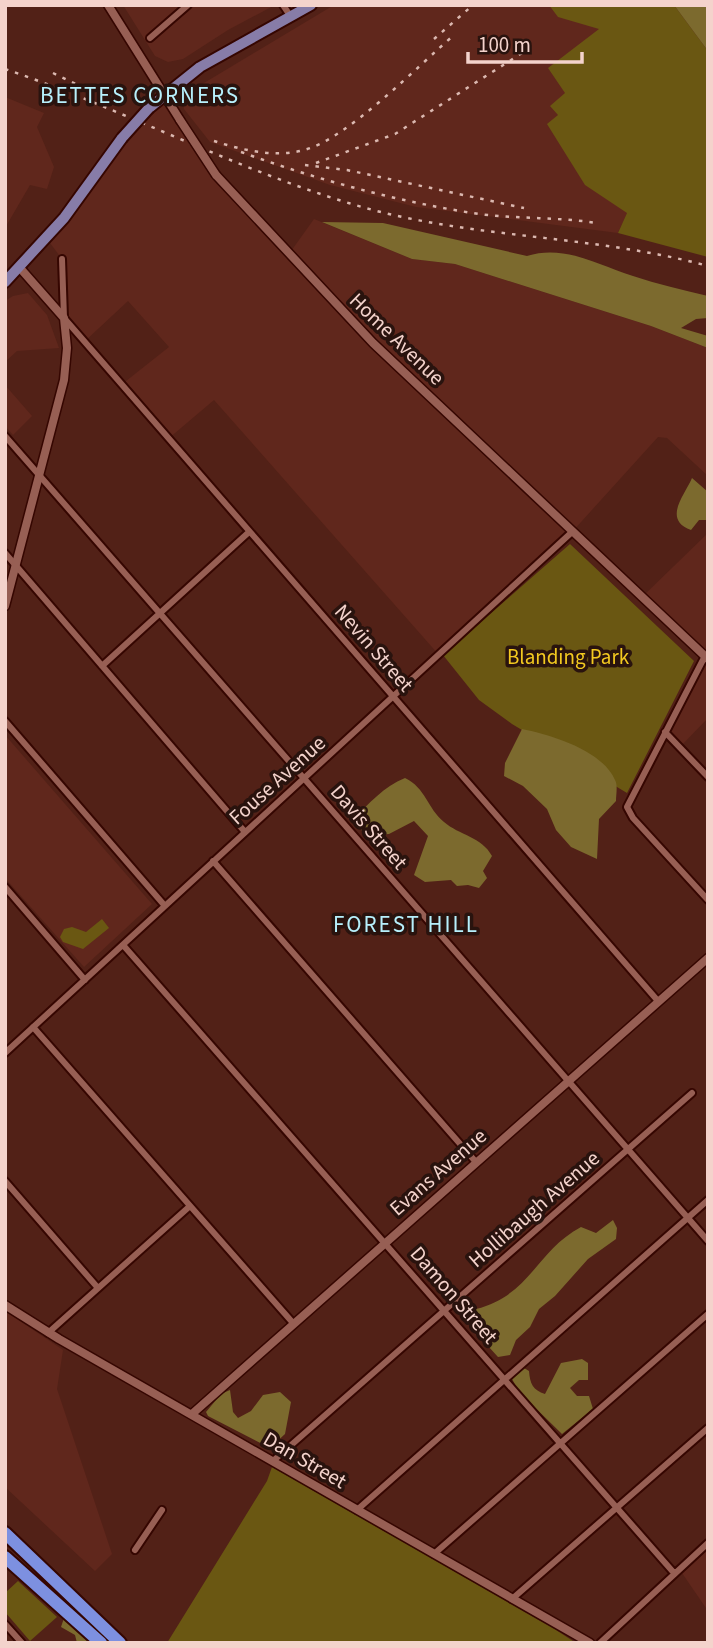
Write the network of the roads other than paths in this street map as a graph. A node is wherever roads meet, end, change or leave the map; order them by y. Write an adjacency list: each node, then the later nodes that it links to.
1 (108, 5): 7 (street, Home Avenue)
2 (188, 5): 6 (street)
3 (283, 5): 5 (street)
4 (311, 5): 5 (main road)
5 (291, 17): 7 (main road)
6 (150, 38)
7 (163, 96): 9 (main road, bridge); 15 (street, Home Avenue, bridge)
8 (62, 259): 11 (street)
9 (20, 268): 10 (main road); 11 (street)
10 (5, 282)
11 (64, 318): 13 (street); 14 (street, Nevin Street)
12 (5, 436): 13 (street, Davis Street)
13 (39, 475): 17 (street); 19 (street, Davis Street)
14 (249, 532): 19 (street); 22 (street, Nevin Street)
15 (572, 532): 20 (street, Home Avenue); 22 (street, Fouse Avenue)
16 (5, 553): 17 (street)
17 (16, 565): 18 (street); 21 (street)
18 (5, 606)
19 (159, 614): 21 (street); 26 (street, Davis Street)
20 (706, 658): 24 (street)
21 (102, 666): 27 (street)
22 (393, 697): 26 (street, Fouse Avenue); 35 (street, Nevin Street)
23 (5, 721): 31 (street)
24 (665, 732): 25 (street); 30 (street)
25 (708, 777)
26 (303, 779): 27 (street, Fouse Avenue); 38 (street, Davis Street)
27 (245, 832): 28 (street, Fouse Avenue)
28 (213, 862): 31 (street, Fouse Avenue); 41 (street)
29 (5, 887): 34 (street)
30 (708, 900)
31 (165, 906): 32 (street, Fouse Avenue)
32 (124, 945): 34 (street, Fouse Avenue); 47 (street, Damon Street)
33 (708, 958): 35 (street, Evans Avenue)
34 (85, 979): 36 (street, Fouse Avenue)
35 (658, 1001): 38 (street, Evans Avenue)
36 (33, 1027): 37 (street, Fouse Avenue); 44 (street)
37 (5, 1053)
38 (568, 1080): 40 (street, Davis Street); 41 (street, Evans Avenue)
39 (692, 1093): 40 (street, Hollibaugh Avenue)
40 (627, 1150): 45 (street, Davis Street); 50 (street, Hollibaugh Avenue)
41 (475, 1161): 47 (street, Evans Avenue)
42 (5, 1181): 48 (street)
43 (708, 1200): 45 (street)
44 (190, 1206): 48 (street); 52 (street)
45 (688, 1218): 46 (street, Davis Street); 54 (street)
46 (708, 1241)
47 (384, 1242): 50 (street, Damon Street); 52 (street, Evans Avenue)
48 (98, 1288): 53 (street)
49 (5, 1305): 53 (street, Dan Street)
50 (444, 1311): 54 (street, Damon Street); 58 (street, Hollibaugh Avenue)
51 (708, 1314): 57 (street)
52 (293, 1323): 55 (street, Evans Avenue)
53 (48, 1332): 55 (street, Dan Street)
54 (504, 1378): 57 (street, Damon Street); 61 (street)
55 (192, 1414): 58 (street, Dan Street)
56 (708, 1428): 59 (street)
57 (561, 1444): 59 (street, Damon Street); 65 (street)
58 (273, 1461): 61 (street, Dan Street)
59 (617, 1508): 67 (street, Damon Street); 68 (street)
60 (162, 1510): 64 (street)
61 (357, 1510): 65 (street, Dan Street)
62 (5, 1533): 72 (highway)
63 (708, 1543): 67 (street)
64 (135, 1549)
65 (434, 1554): 68 (street, Dan Street)
66 (5, 1557): 71 (highway)
67 (674, 1573): 74 (street)
68 (512, 1599): 73 (street, Dan Street)
69 (5, 1624): 70 (street)
70 (22, 1643)
71 (101, 1643)
72 (120, 1643)
73 (590, 1643)
74 (600, 1643)

